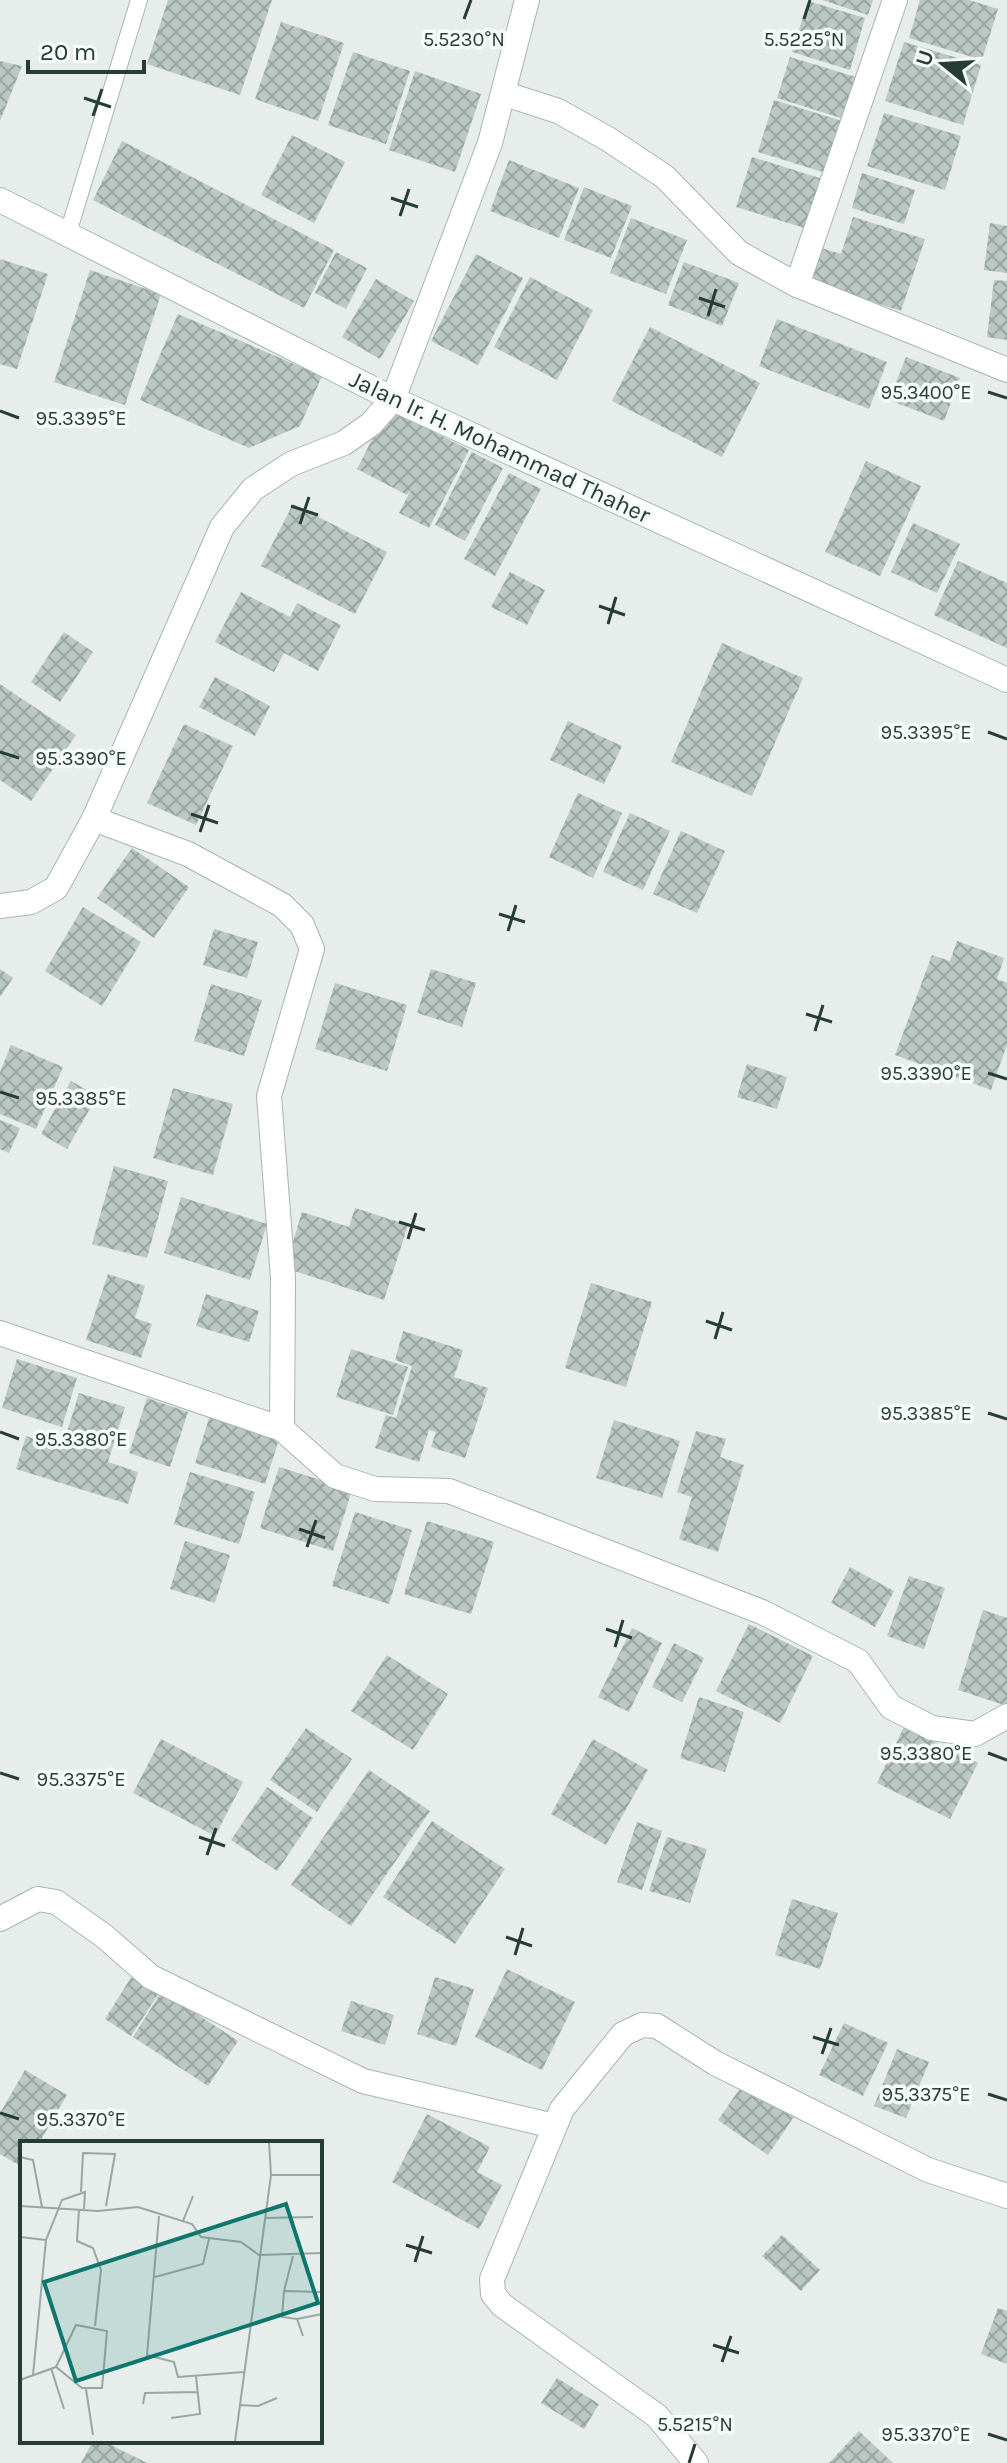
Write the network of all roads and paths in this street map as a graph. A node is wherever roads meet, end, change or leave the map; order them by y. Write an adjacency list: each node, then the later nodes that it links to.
1 (139, 0): 6 (lane)
2 (527, 0): 4 (street)
3 (895, 0): 7 (street)
4 (505, 94): 7 (street); 9 (street)
5 (0, 200): 6 (street, Jalan Ir. H. Mohammad Thaher)
6 (68, 233): 9 (street, Jalan Ir. H. Mohammad Thaher)
7 (797, 285): 8 (street)
8 (1007, 370)
9 (393, 399): 10 (street, Jalan Ir. H. Mohammad Thaher); 11 (street)
10 (1007, 680)
11 (94, 819): 12 (street); 14 (street)
12 (0, 906)
13 (0, 1333): 14 (street)
14 (282, 1429): 15 (street)
15 (1007, 1716)
16 (0, 1919): 17 (street)
17 (554, 2126): 18 (street); 19 (street)
18 (1007, 2196)
19 (696, 2463)

